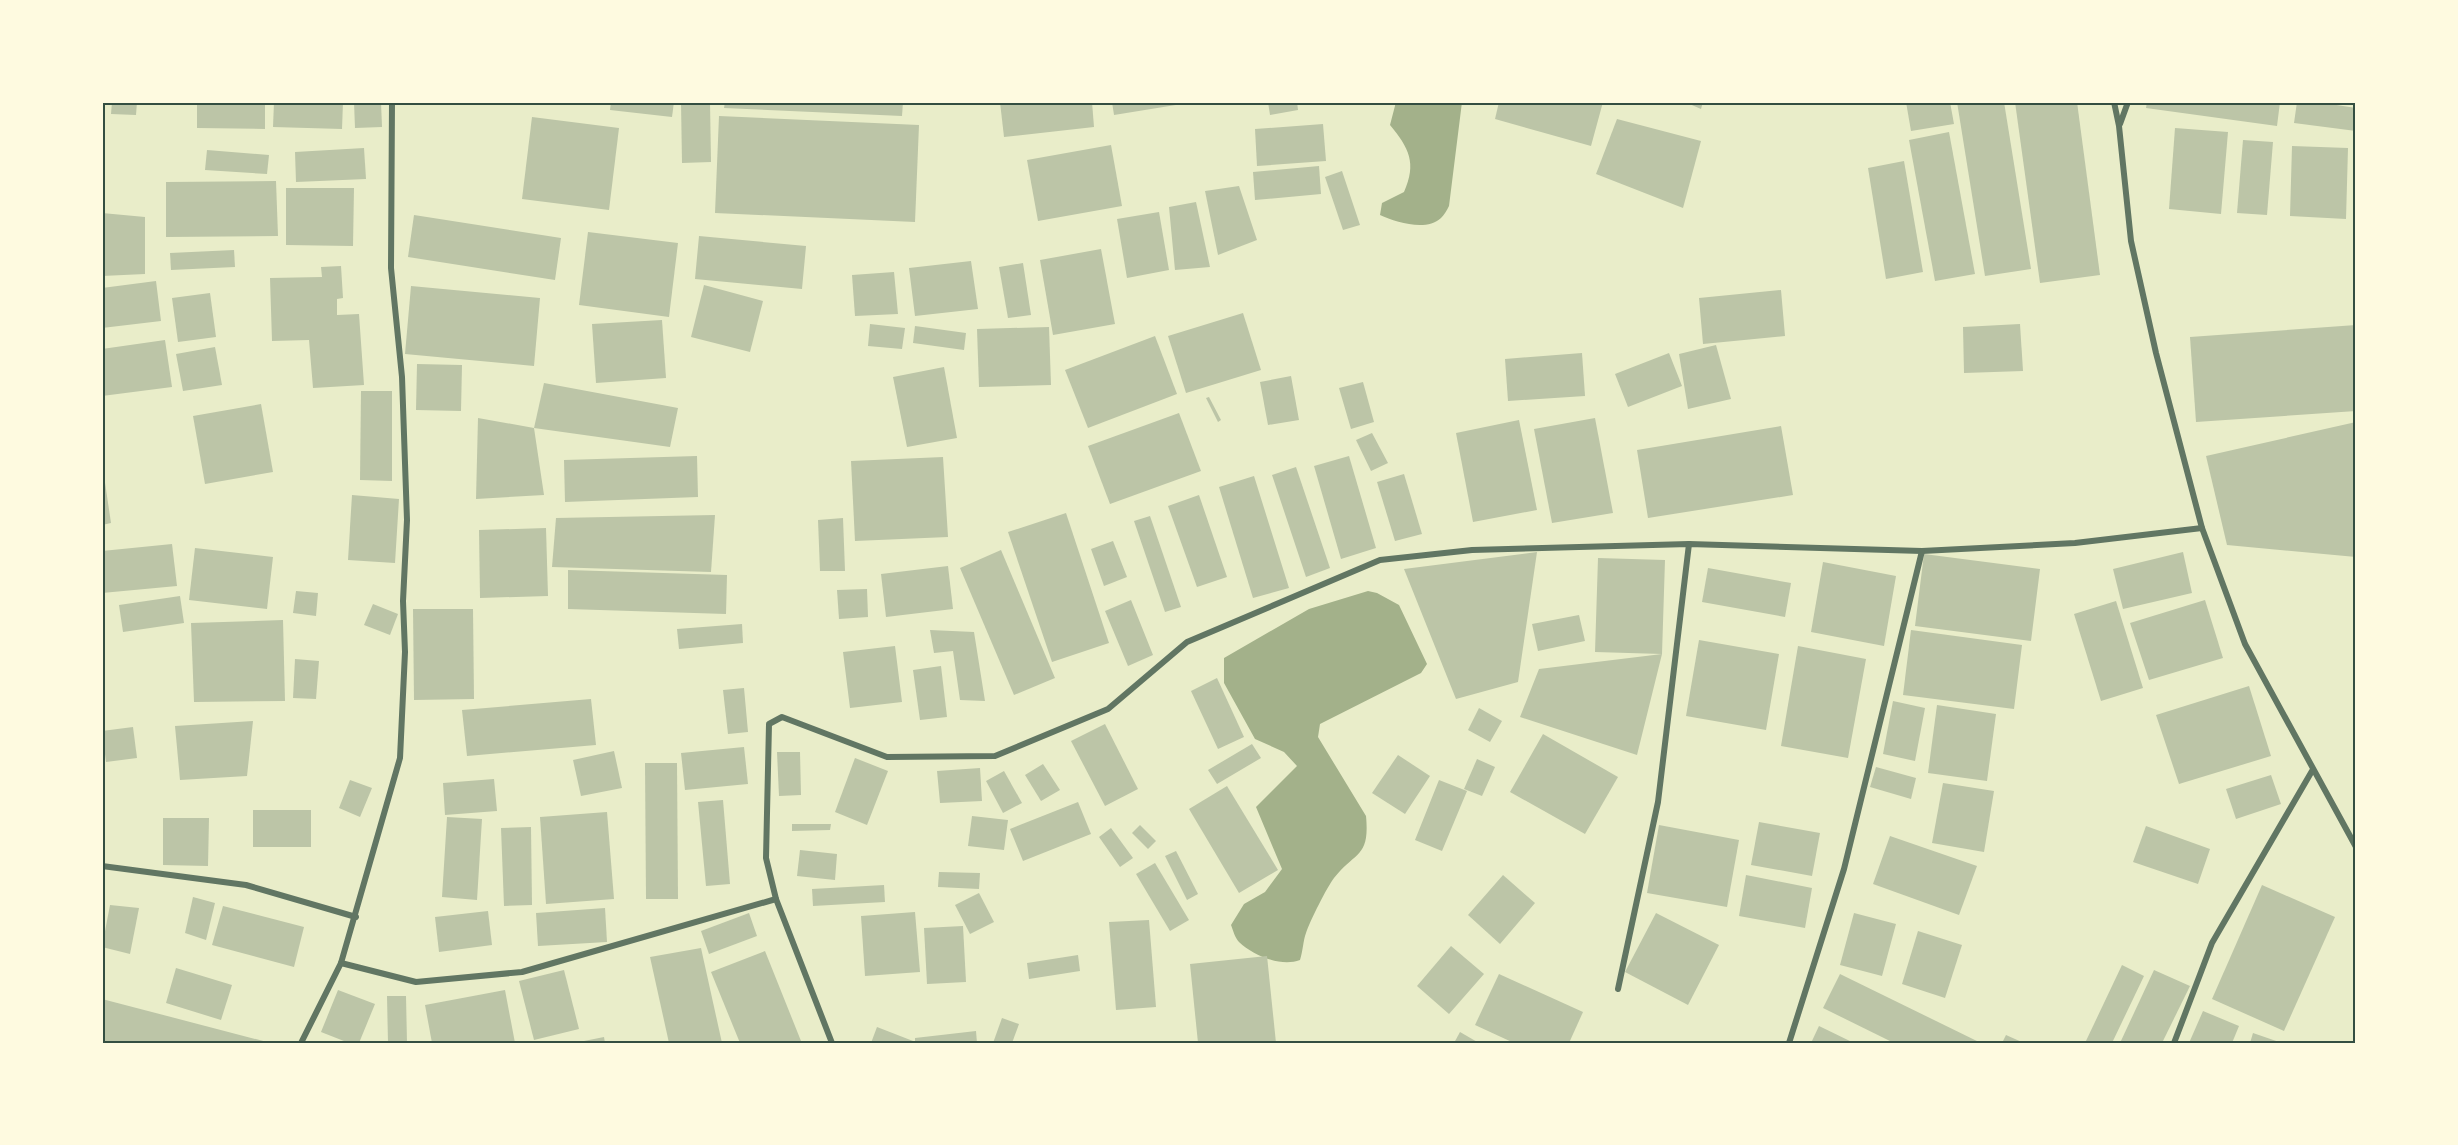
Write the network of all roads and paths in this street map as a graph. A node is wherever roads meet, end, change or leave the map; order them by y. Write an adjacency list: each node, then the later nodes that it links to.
1 (392, 102): 12 (street)
2 (2114, 102): 4 (street)
3 (2128, 102): 4 (street)
4 (2119, 126): 5 (street)
5 (2202, 528): 7 (street); 8 (street)
6 (1689, 544): 7 (street); 11 (street); 14 (street)
7 (1922, 551): 17 (street)
8 (2312, 771): 9 (street); 18 (street)
9 (2356, 847)
10 (102, 866): 12 (street)
11 (776, 899): 13 (street); 16 (street)
12 (356, 917): 13 (street)
13 (341, 963): 15 (street)
14 (1618, 989)
15 (301, 1043)
16 (832, 1043)
17 (1789, 1043)
18 (2174, 1043)

